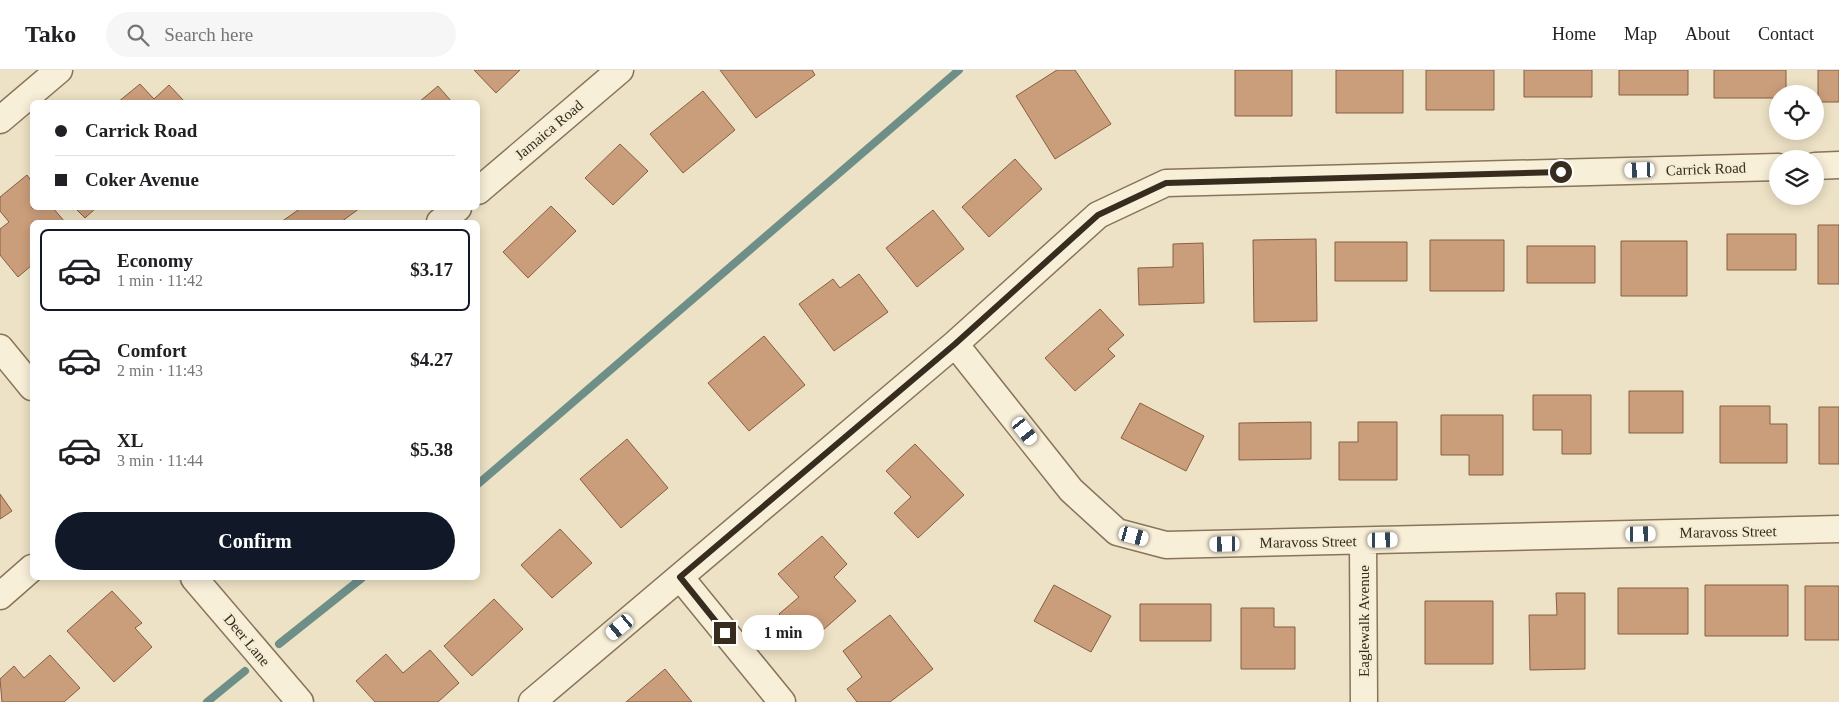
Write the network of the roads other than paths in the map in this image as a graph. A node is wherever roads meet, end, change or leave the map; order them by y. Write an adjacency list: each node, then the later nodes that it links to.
1 (59, 70): 3 (street)
2 (620, 70): 7 (street, Jamaica Road)
3 (0, 120)
4 (1839, 165): 5 (street)
5 (1824, 166)
6 (1769, 167): 10 (street, Carrick Road)
7 (480, 189)
8 (455, 210): 9 (street)
9 (443, 220)
10 (955, 344): 14 (street, Maravoss Street); 16 (street, Carrick Road)
11 (0, 348): 12 (street)
12 (30, 385)
13 (1839, 529): 14 (street, Maravoss Street)
14 (1363, 541): 22 (street, Eaglewalk Avenue)
15 (30, 570): 18 (street)
16 (680, 577): 20 (street, Carrick Road); 21 (street)
17 (196, 580): 19 (street, Deer Lane)
18 (0, 596)
19 (300, 702)
20 (532, 702)
21 (782, 702)
22 (1364, 702)

